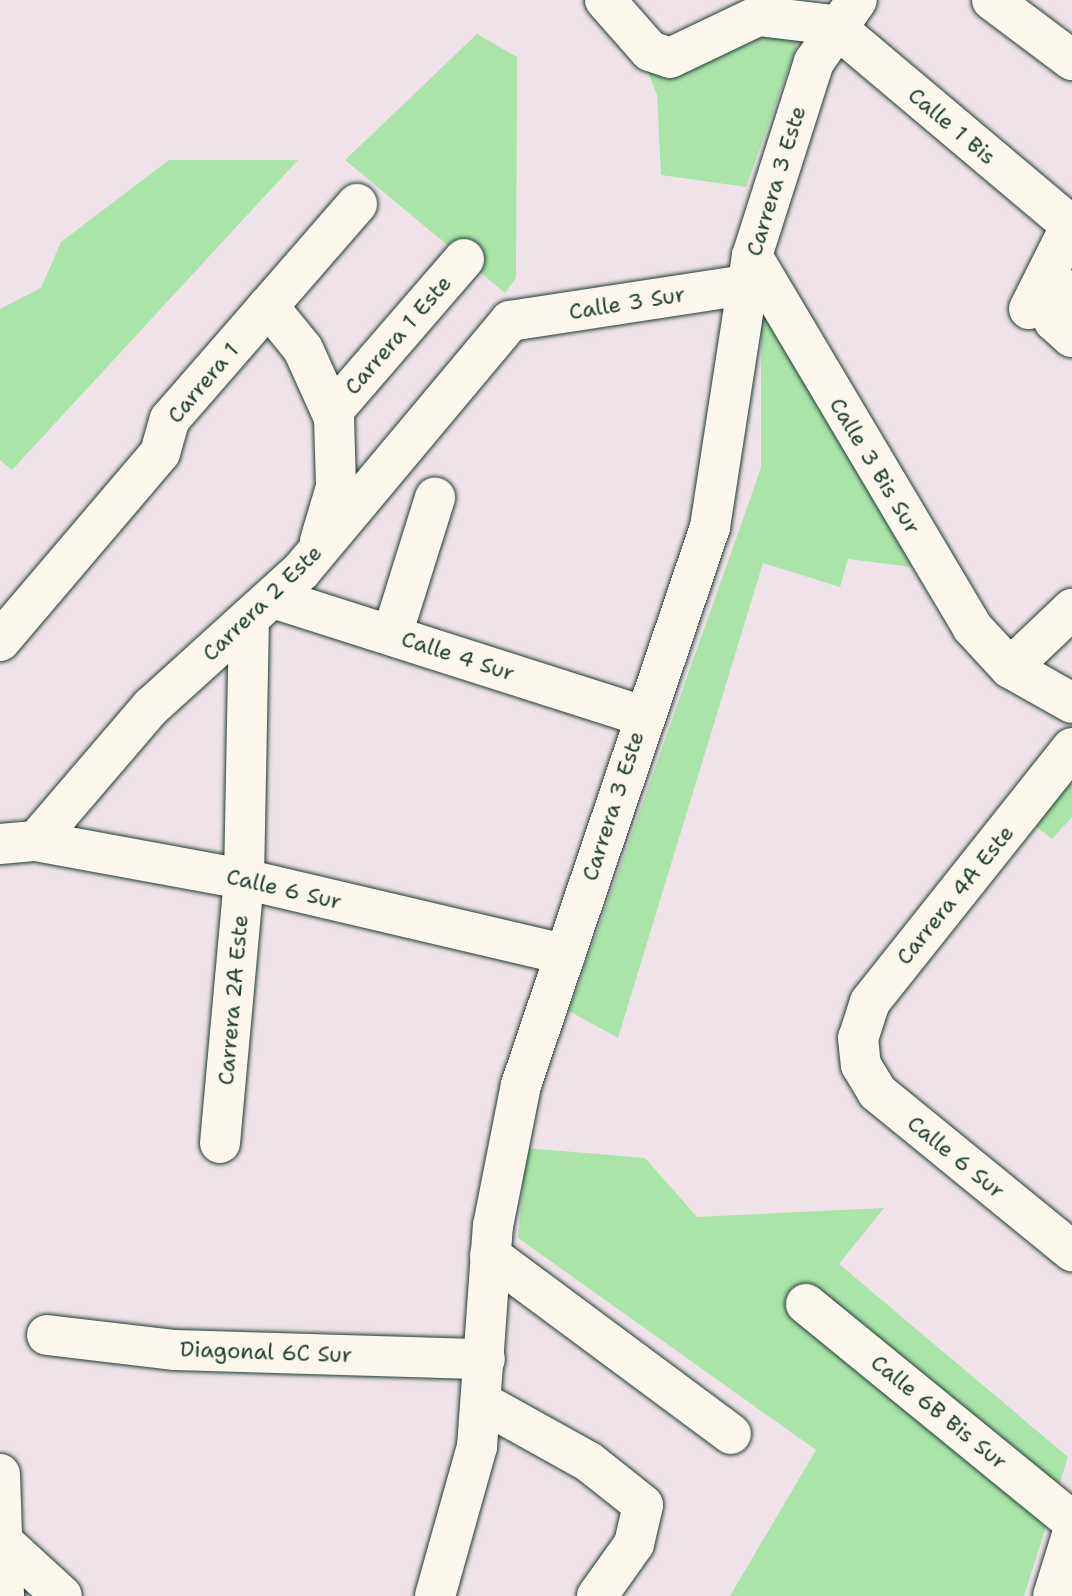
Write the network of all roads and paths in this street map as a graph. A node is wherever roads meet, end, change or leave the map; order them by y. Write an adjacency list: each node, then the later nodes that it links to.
1 (605, 0): 3 (street)
2 (992, 0): 4 (street)
3 (845, 12): 6 (street, Calle 1 Bis); 8 (street, Carrera 3 Este)
4 (1072, 60)
5 (357, 204): 9 (street, Carrera 1)
6 (1071, 226): 10 (street)
7 (464, 259): 12 (street, Carrera 1 Este)
8 (748, 270): 11 (street, Calle 3 Sur); 18 (street, Calle 3 Bis Sur); 20 (street, Carrera 3 Este)
9 (268, 306): 12 (street); 17 (street, Carrera 1)
10 (1057, 314)
11 (510, 321): 14 (street, Carrera 2 Este)
12 (332, 412): 14 (street)
13 (435, 498): 16 (street)
14 (274, 596): 16 (street, Calle 4 Sur); 22 (street, Carrera 2 Este); 23 (street, Carrera 2A Este)
15 (1072, 609): 18 (street)
16 (392, 635): 20 (street, Calle 4 Sur)
17 (0, 641)
18 (1010, 668): 19 (street)
19 (1072, 703)
20 (643, 716): 24 (street, Carrera 3 Este)
21 (1072, 748): 25 (street, Carrera 4A Este)
22 (18, 842): 23 (street, Calle 6 Sur)
23 (244, 879): 24 (street, Calle 6 Sur); 26 (street, Carrera 2A Este)
24 (565, 954): 28 (street, Carrera 3 Este)
25 (858, 1050): 27 (street, Calle 6 Sur)
26 (220, 1143)
27 (1072, 1251)
28 (490, 1255): 31 (street, Carrera 3 Este); 33 (street)
29 (806, 1304): 35 (street, Calle 6B Bis Sur)
30 (47, 1335): 31 (street, Diagonal 6C Sur)
31 (485, 1359): 32 (street, Carrera 3 Este)
32 (483, 1403): 40 (street, Carrera 3 Este); 41 (street)
33 (731, 1434)
34 (0, 1474): 37 (street)
35 (1072, 1521)
36 (1072, 1535): 42 (street)
37 (2, 1541): 38 (street); 39 (street)
38 (4, 1596)
39 (62, 1596)
40 (435, 1596)
41 (597, 1596)
42 (1053, 1596)

